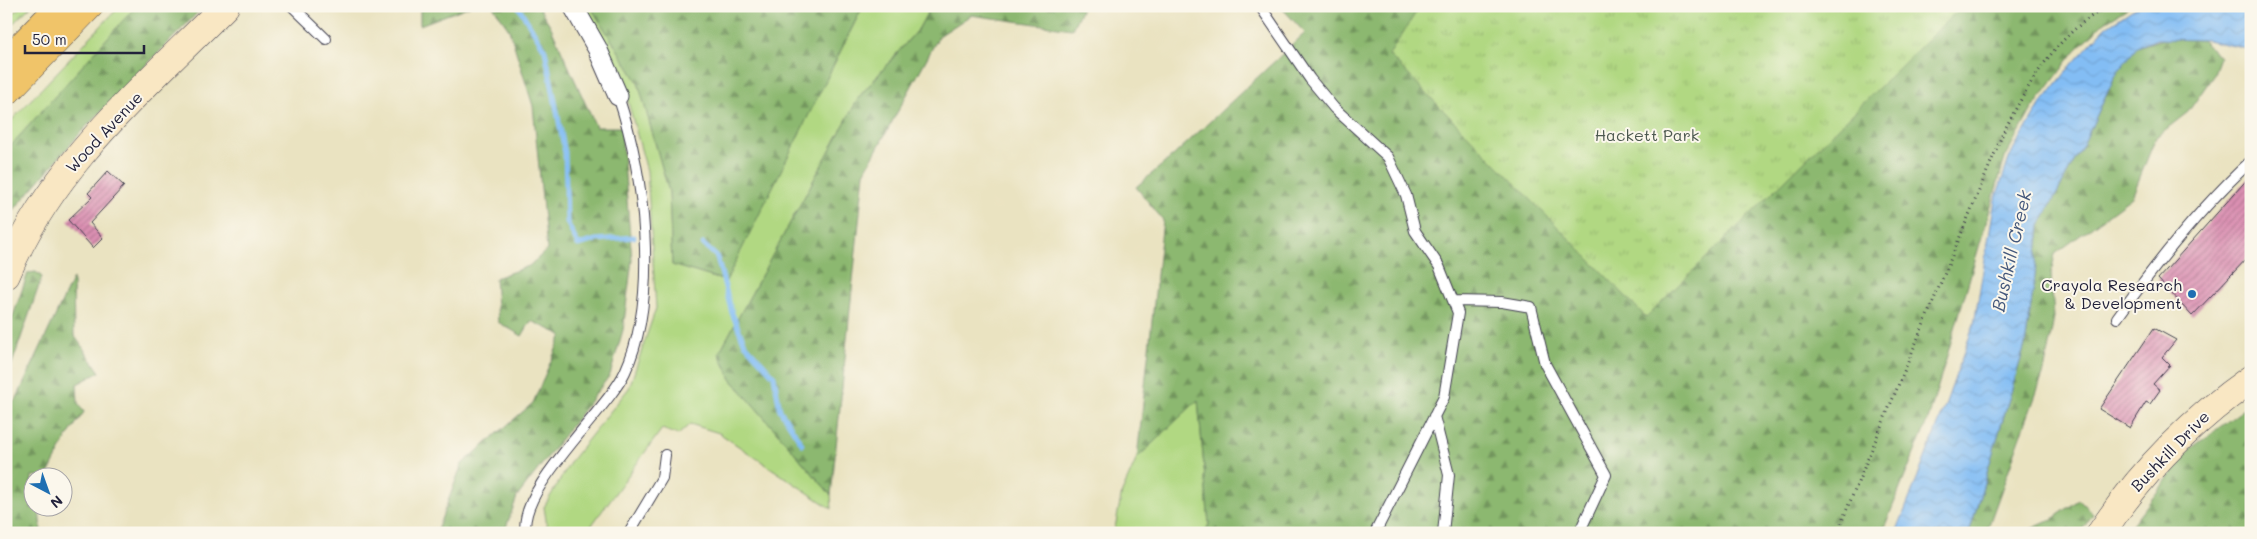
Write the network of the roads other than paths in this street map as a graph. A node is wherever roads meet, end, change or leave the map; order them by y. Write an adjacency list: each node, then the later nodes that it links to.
1 (90, 6): 10 (highway)
2 (225, 6): 13 (main road, Wood Avenue)
3 (292, 6): 7 (lane)
4 (573, 6): 11 (street)
5 (1260, 6): 14 (lane)
6 (57, 10): 8 (highway); 9 (highway)
7 (326, 39)
8 (6, 51)
9 (6, 62)
10 (6, 92)
11 (618, 96): 19 (lane)
12 (2251, 160): 15 (lane)
13 (6, 275)
14 (1455, 300): 17 (lane); 23 (lane)
15 (2117, 318)
16 (2251, 379): 24 (main road, Bushkill Drive)
17 (1434, 416): 21 (lane); 22 (lane)
18 (665, 455): 20 (lane)
19 (526, 533)
20 (629, 533)
21 (1375, 533)
22 (1443, 533)
23 (1578, 533)
24 (2101, 533)

